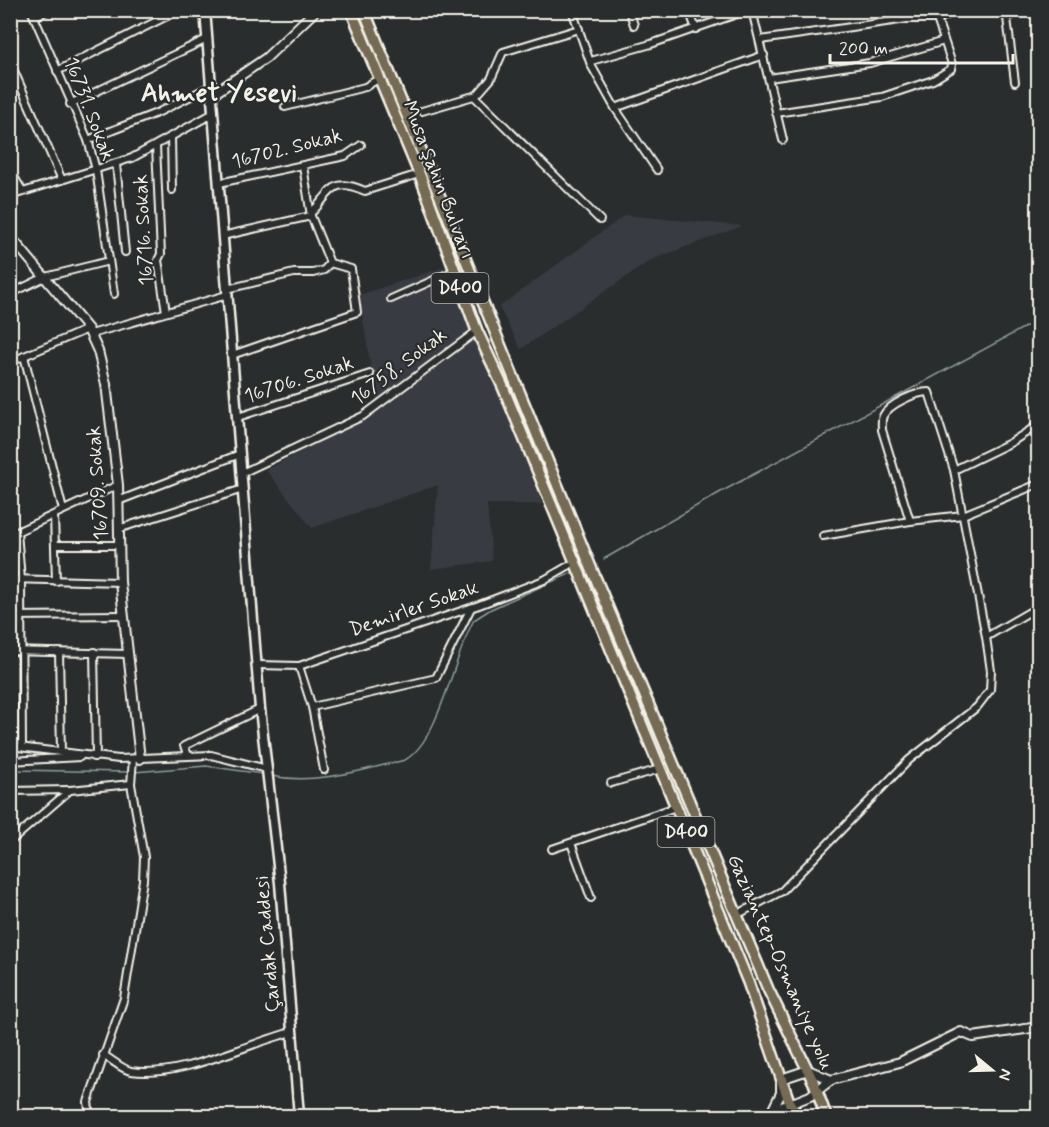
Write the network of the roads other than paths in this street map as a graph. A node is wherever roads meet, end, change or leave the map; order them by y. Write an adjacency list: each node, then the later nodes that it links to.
1 (48, 10): 14 (street)
2 (179, 10): 25 (street)
3 (205, 10): 19 (main road, Çardak Caddesi)
4 (316, 10): 29 (street)
5 (351, 10): 26 (highway, Musa Şahin Bulvarı / D400)
6 (364, 10): 91 (highway, Musa Şahin Bulvarı / D400)
7 (572, 10): 17 (street)
8 (629, 10): 16 (street)
9 (689, 10): 18 (street)
10 (750, 10): 18 (street); 20 (street)
11 (960, 10): 13 (street)
12 (1006, 10): 28 (street)
13 (950, 12): 15 (street)
14 (32, 14): 25 (street, 16731. Sokak)
15 (937, 19): 20 (street); 21 (street)
16 (634, 25)
17 (579, 29): 23 (street); 30 (street)
18 (696, 29): 23 (street)
19 (207, 39): 29 (main road, Çardak Caddesi); 31 (street)
20 (760, 40): 22 (street)
21 (944, 41): 27 (street); 35 (street)
22 (764, 55): 27 (street); 33 (street)
23 (591, 61): 33 (street)
24 (10, 62): 48 (street)
25 (57, 71): 31 (street, 16731. Sokak)
26 (380, 78): 32 (street); 47 (highway, Musa Şahin Bulvarı / D400)
27 (769, 78): 35 (street)
28 (1016, 82)
29 (212, 90): 36 (main road, Çardak Caddesi); 38 (street)
30 (475, 97): 34 (street); 54 (street)
31 (70, 104): 38 (street, 16731. Sokak)
32 (285, 107)
33 (615, 108): 46 (street)
34 (422, 111)
35 (776, 113): 39 (street)
36 (212, 114): 37 (street); 49 (main road, Çardak Caddesi)
37 (171, 136): 40 (street); 50 (street)
38 (88, 140): 45 (street, 16731. Sokak)
39 (783, 140)
40 (156, 146): 42 (street); 66 (street, 16716. Sokak)
41 (361, 146): 43 (street, 16702. Sokak)
42 (116, 164): 45 (street); 57 (street)
43 (303, 166): 49 (street, 16702. Sokak); 53 (street)
44 (10, 170): 51 (street)
45 (96, 170): 48 (street); 58 (street, 16731. Sokak)
46 (657, 170)
47 (419, 174): 53 (street); 60 (highway, Musa Şahin Bulvarı / D400)
48 (62, 180): 51 (street)
49 (219, 183): 56 (main road, Çardak Caddesi)
50 (172, 190)
51 (23, 192): 52 (street)
52 (10, 196)
53 (312, 214): 56 (street); 59 (street)
54 (600, 220)
55 (10, 236): 61 (street, 16709. Sokak)
56 (222, 236): 62 (main road, Çardak Caddesi)
57 (125, 252)
58 (109, 261): 61 (street); 64 (street, 16731. Sokak)
59 (330, 263): 62 (street); 69 (street)
60 (454, 271): 65 (street); 67 (highway, Musa Şahin Bulvarı / D400)
61 (45, 277): 63 (street); 68 (street, 16709. Sokak)
62 (227, 292): 66 (street); 69 (main road, Çardak Caddesi)
63 (10, 294)
64 (114, 294)
65 (391, 299)
66 (166, 312): 68 (street)
67 (477, 331): 77 (street, 16758. Sokak); 92 (highway, Musa Şahin Bulvarı / D400)
68 (89, 332): 70 (street); 79 (street, 16709. Sokak)
69 (232, 355): 73 (main road, Çardak Caddesi)
70 (24, 356): 71 (street); 82 (street)
71 (10, 362)
72 (370, 374): 73 (street, 16706. Sokak)
73 (238, 417): 75 (main road, Çardak Caddesi)
74 (1038, 425): 76 (street)
75 (240, 454): 77 (main road, Çardak Caddesi); 81 (street)
76 (954, 470): 84 (street); 85 (street)
77 (242, 473): 80 (main road, Çardak Caddesi)
78 (1038, 484): 84 (street)
79 (118, 485): 81 (street, 16709. Sokak); 82 (street)
80 (243, 489): 86 (street); 108 (main road, Çardak Caddesi)
81 (118, 501): 86 (street, 16709. Sokak)
82 (63, 510): 83 (street)
83 (54, 515): 87 (street); 90 (street)
84 (963, 515): 85 (street); 102 (street)
85 (910, 521): 88 (street)
86 (118, 529): 89 (street, 16709. Sokak)
87 (14, 533): 94 (street)
88 (823, 536)
89 (118, 545): 90 (street); 96 (street, 16709. Sokak)
90 (56, 546): 95 (street)
91 (587, 558): 131 (highway, Gaziantep-Osmaniye yolu / D400)
92 (575, 562): 98 (street, Demirler Sokak); 119 (highway, Gaziantep-Osmaniye yolu / D400)
93 (10, 579): 94 (street)
94 (21, 579): 95 (street); 101 (street)
95 (56, 581): 96 (street)
96 (120, 582): 99 (street, 16709. Sokak)
97 (1038, 607): 102 (street)
98 (471, 608): 109 (street, Demirler Sokak); 110 (street)
99 (124, 615): 101 (street); 107 (street, 16709. Sokak)
100 (10, 616): 101 (street)
101 (22, 616): 104 (street)
102 (986, 637): 131 (street)
103 (10, 651): 104 (street)
104 (22, 651): 105 (street); 113 (street)
105 (59, 652): 106 (street); 114 (street)
106 (94, 652): 107 (street); 116 (street)
107 (128, 654): 117 (street, 16709. Sokak)
108 (258, 665): 109 (street, Demirler Sokak); 111 (main road, Çardak Caddesi)
109 (299, 666): 110 (street)
110 (312, 707): 120 (street)
111 (260, 709): 115 (street); 121 (main road, Çardak Caddesi)
112 (10, 746): 113 (street)
113 (22, 747): 114 (street)
114 (61, 752): 116 (street)
115 (188, 755): 117 (street); 121 (street)
116 (96, 757): 117 (street); 118 (street)
117 (136, 759): 122 (street)
118 (10, 761)
119 (660, 769): 123 (street); 126 (highway, Gaziantep-Osmaniye yolu / D400)
120 (324, 770)
121 (268, 771): 133 (main road, Çardak Caddesi)
122 (132, 782): 124 (street); 134 (street)
123 (611, 783)
124 (70, 790): 125 (street); 127 (street)
125 (10, 791)
126 (676, 807): 128 (street); 136 (highway, Gaziantep-Osmaniye yolu / D400)
127 (10, 842)
128 (572, 843): 129 (street); 130 (street)
129 (552, 849)
130 (591, 898)
131 (738, 914): 135 (highway, Gaziantep-Osmaniye yolu / D400)
132 (1038, 1027): 137 (street)
133 (292, 1032): 134 (street); 142 (main road, Çardak Caddesi)
134 (103, 1055): 141 (street)
135 (808, 1070): 136 (street); 137 (street); 138 (highway, Gaziantep-Osmaniye yolu / D400)
136 (781, 1079): 139 (highway, Gaziantep-Osmaniye yolu / D400); 140 (street)
137 (831, 1080): 138 (street)
138 (818, 1092): 139 (street); 145 (highway, Gaziantep-Osmaniye yolu / D400)
139 (790, 1104): 140 (street); 144 (highway, Gaziantep-Osmaniye yolu / D400)
140 (772, 1111): 143 (street)
141 (90, 1116)
142 (299, 1116)
143 (764, 1116)
144 (798, 1116)
145 (826, 1116)

